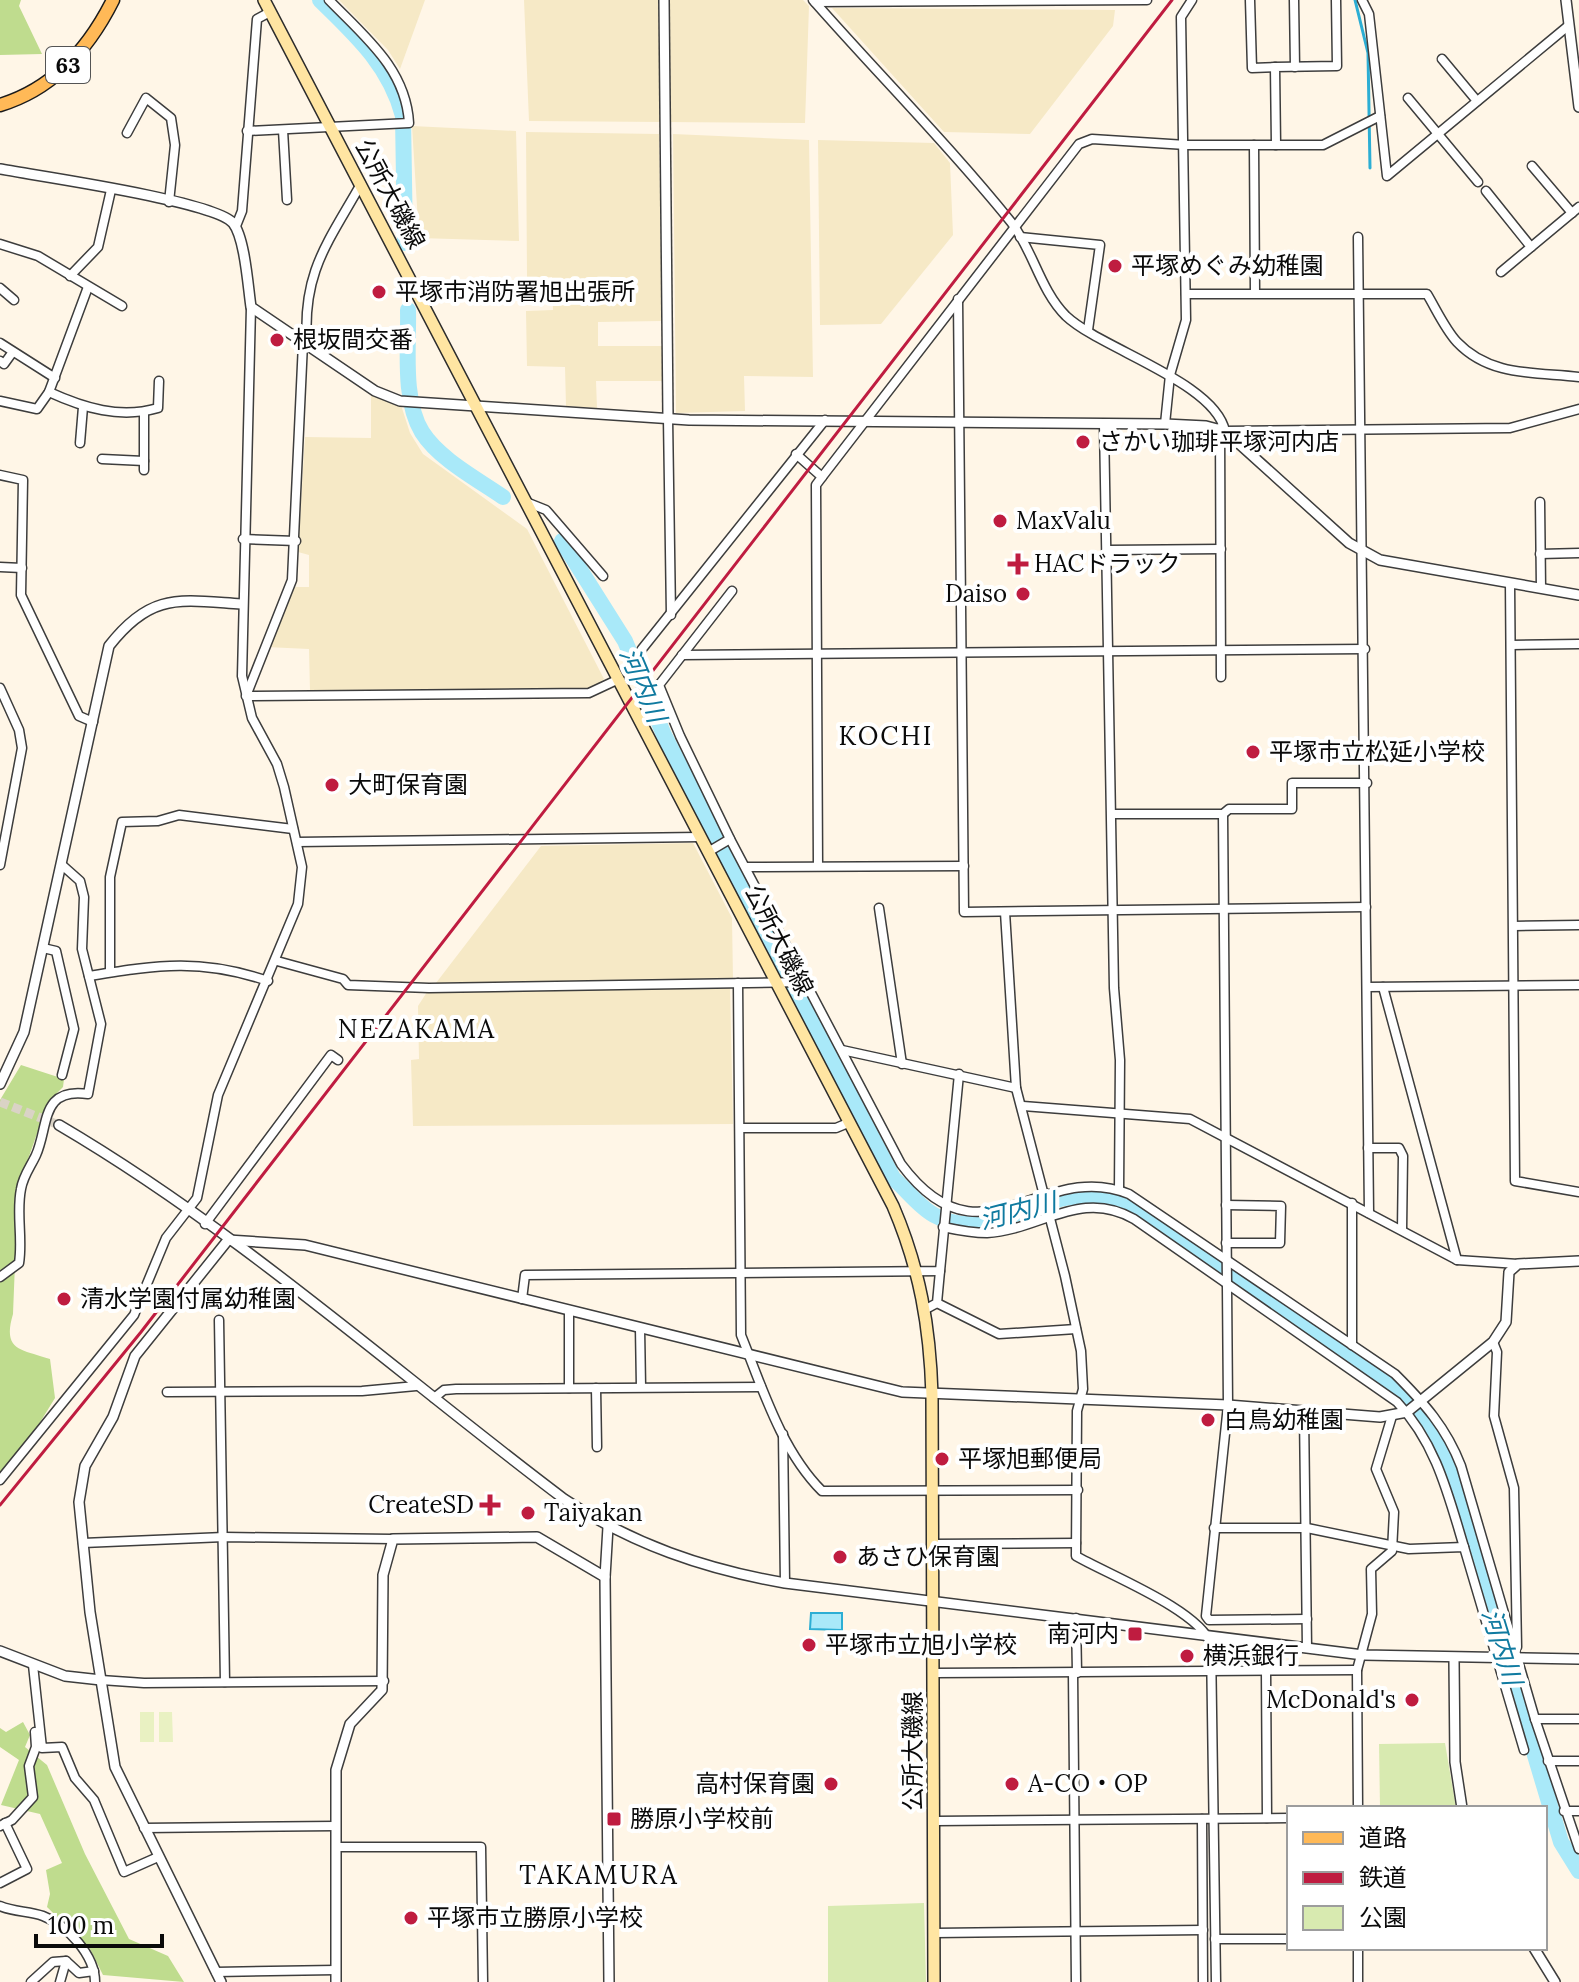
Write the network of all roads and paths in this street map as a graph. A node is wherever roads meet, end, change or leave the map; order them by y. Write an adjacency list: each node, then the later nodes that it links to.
1 (113, 0): 20 (main road, 63)
2 (264, 0): 13 (main road, 公所大磯線)
3 (329, 0): 23 (street)
4 (664, 0): 72 (street)
5 (1147, 0): 10 (street)
6 (1250, 0): 16 (street)
7 (1294, 0): 17 (street)
8 (1336, 0): 17 (street)
9 (1566, 0): 14 (street)
10 (814, 1): 40 (street)
11 (1186, 2): 28 (street)
12 (1368, 2): 22 (street)
13 (270, 12): 23 (main road, 公所大磯線); 25 (street)
14 (1568, 26): 19 (street); 21 (street)
15 (1442, 59): 19 (street)
16 (1275, 67): 17 (street); 30 (street)
17 (1295, 67)
18 (1408, 98): 27 (street)
19 (1477, 101): 27 (street)
20 (0, 105)
21 (1579, 107)
22 (1380, 116): 27 (street); 30 (street)
23 (329, 127): 24 (street); 34 (main road, 公所大磯線)
24 (283, 130): 25 (street); 37 (street)
25 (247, 131): 41 (street)
26 (127, 133): 38 (street)
27 (1438, 134): 33 (street)
28 (1186, 145): 29 (street); 40 (street); 52 (street)
29 (1254, 145): 30 (street); 51 (street)
30 (1276, 145)
31 (1532, 166): 39 (street)
32 (0, 169): 35 (street)
33 (1478, 182)
34 (361, 184): 59 (street); 68 (main road, 公所大磯線)
35 (111, 190): 38 (street); 47 (street)
36 (1486, 191): 45 (street)
37 (287, 200)
38 (169, 202): 41 (street)
39 (1575, 210): 45 (street)
40 (1013, 225): 42 (street); 53 (street)
41 (236, 226): 56 (street)
42 (1020, 237): 57 (street); 57 (street)
43 (1358, 237): 50 (street)
44 (0, 246): 47 (street)
45 (1531, 247): 46 (street)
46 (1501, 272)
47 (70, 276): 48 (street)
48 (88, 287): 55 (street); 64 (street)
49 (0, 288): 54 (street)
50 (1359, 292): 51 (street); 63 (street); 78 (street)
51 (1255, 293): 52 (street)
52 (1186, 294): 62 (street)
53 (958, 299): 74 (street); 75 (street)
54 (14, 300)
55 (122, 306)
56 (251, 307): 59 (street); 87 (street)
57 (1088, 330): 62 (street)
58 (0, 343): 60 (street)
59 (305, 344): 68 (street); 88 (street)
60 (12, 353): 61 (street); 64 (street)
61 (0, 361)
62 (1170, 375): 76 (street); 79 (street)
63 (1579, 377)
64 (55, 378): 66 (street)
65 (159, 381): 71 (street)
66 (49, 392): 67 (street); 69 (street)
67 (0, 401)
68 (475, 405): 72 (street); 85 (main road, 公所大磯線)
69 (83, 407): 71 (street); 80 (street)
70 (1579, 409): 78 (street)
71 (144, 412): 82 (street)
72 (668, 418): 73 (street); 102 (street)
73 (825, 420): 74 (street); 81 (street)
74 (864, 421): 75 (street); 84 (street)
75 (959, 424): 77 (street); 108 (street)
76 (1165, 424): 77 (street); 79 (street)
77 (1104, 425): 90 (street)
78 (1362, 427): 79 (street); 91 (street)
79 (1222, 429): 89 (street); 91 (street)
80 (80, 443)
81 (796, 454): 84 (street); 102 (street)
82 (102, 459)
83 (0, 475): 95 (street)
84 (822, 477): 110 (street)
85 (526, 502): 96 (street); 113 (main road, 公所大磯線)
86 (1540, 502): 93 (street)
87 (243, 539): 88 (street); 101 (street)
88 (296, 541): 115 (street)
89 (1221, 549): 90 (street); 107 (street)
90 (1109, 550): 109 (street)
91 (1364, 552): 97 (street); 106 (street)
92 (1579, 553): 93 (street)
93 (1540, 554): 98 (street)
94 (0, 567): 95 (street)
95 (22, 568): 116 (street)
96 (603, 576)
97 (1510, 583): 98 (street); 104 (street)
98 (1541, 588): 100 (street)
99 (732, 591): 111 (street)
100 (1579, 595)
101 (241, 604): 115 (street); 116 (street)
102 (671, 616): 105 (street)
103 (1579, 644): 104 (street)
104 (1511, 645): 136 (street)
105 (642, 649)
106 (1365, 649): 107 (street); 117 (street)
107 (1221, 651): 109 (street); 112 (street)
108 (961, 652): 109 (street); 110 (street); 128 (street)
109 (1110, 652): 118 (street)
110 (818, 653): 111 (street); 127 (street)
111 (682, 655): 122 (street)
112 (1221, 677)
113 (619, 679): 115 (street); 121 (main road, 公所大磯線)
114 (0, 688): 125 (street)
115 (246, 696): 120 (street)
116 (93, 722): 126 (street)
117 (1367, 783): 119 (street); 130 (street)
118 (1112, 814): 119 (street); 133 (street)
119 (1223, 814): 132 (street)
120 (293, 829): 123 (street); 139 (street)
121 (700, 837): 123 (street); 124 (main road, 公所大磯線)
122 (730, 839): 124 (street); 129 (street)
123 (297, 842): 138 (street)
124 (711, 850): 142 (main road, 公所大磯線)
125 (0, 865)
126 (62, 865): 137 (street); 140 (street)
127 (818, 866): 128 (street); 129 (street)
128 (964, 866): 134 (street)
129 (747, 867): 143 (street)
130 (1366, 907): 132 (street); 147 (street)
131 (879, 908): 151 (street)
132 (1224, 908): 133 (street); 161 (street)
133 (1112, 910): 134 (street); 157 (street)
134 (1005, 912): 155 (street)
135 (1579, 925): 136 (street)
136 (1514, 926): 146 (street)
137 (43, 948): 153 (street); 154 (street)
138 (277, 961): 141 (street); 144 (street)
139 (110, 972): 140 (street); 141 (street)
140 (89, 976): 184 (street)
141 (268, 981): 169 (street)
142 (779, 982): 143 (street); 144 (street); 158 (main road, 公所大磯線)
143 (802, 982): 149 (street)
144 (738, 983): 160 (street)
145 (1579, 985): 146 (street)
146 (1514, 986): 148 (street); 164 (street)
147 (1367, 987): 148 (street); 162 (street)
148 (1383, 987): 178 (street)
149 (842, 1050): 151 (street); 166 (street)
150 (338, 1060): 172 (street)
151 (902, 1064): 152 (street)
152 (959, 1074): 155 (street); 166 (street)
153 (62, 1075)
154 (0, 1084)
155 (1016, 1088): 156 (street)
156 (1023, 1106): 157 (street); 165 (street)
157 (1120, 1111): 161 (street); 163 (street)
158 (848, 1123): 160 (street); 182 (main road, 公所大磯線)
159 (59, 1125): 169 (street)
160 (740, 1128): 183 (street)
161 (1225, 1135): 167 (street); 168 (street)
162 (1368, 1148): 170 (street); 174 (street)
163 (1119, 1190): 165 (street); 177 (street)
164 (1579, 1192)
165 (1044, 1196): 166 (street); 171 (street)
166 (945, 1203): 173 (street)
167 (1352, 1203): 170 (street); 193 (street)
168 (1226, 1205): 176 (street); 176 (street)
169 (187, 1210): 172 (street); 212 (street)
170 (1369, 1213): 174 (street)
171 (1049, 1215): 173 (street); 185 (street); 191 (street)
172 (205, 1224): 175 (street)
173 (943, 1227): 181 (street)
174 (1402, 1230): 178 (street)
175 (228, 1240): 186 (street); 195 (street); 220 (street)
176 (1226, 1243): 177 (street)
177 (1227, 1258): 185 (street); 193 (street)
178 (1457, 1260): 180 (street)
179 (1579, 1261): 180 (street)
180 (1518, 1264): 192 (street)
181 (940, 1271): 182 (street); 187 (street)
182 (918, 1272): 183 (street); 187 (main road, 公所大磯線)
183 (739, 1273): 186 (street); 194 (street)
184 (0, 1277)
185 (1226, 1283): 206 (street); 207 (street)
186 (522, 1299): 188 (street)
187 (931, 1306): 191 (street); 202 (main road, 公所大磯線)
188 (569, 1311): 190 (street); 198 (street)
189 (219, 1320): 201 (street)
190 (640, 1328): 194 (street); 196 (street)
191 (1076, 1329): 204 (street)
192 (1493, 1342): 205 (street); 237 (street)
193 (1352, 1345): 205 (street)
194 (749, 1354): 197 (street); 202 (street)
195 (416, 1386): 201 (street); 203 (street)
196 (641, 1387): 197 (street); 199 (street)
197 (761, 1387): 210 (street)
198 (569, 1388): 199 (street); 203 (street)
199 (596, 1388): 211 (street)
200 (167, 1392): 201 (street)
201 (220, 1392): 218 (street)
202 (932, 1395): 204 (street); 213 (main road, 公所大磯線)
203 (434, 1398): 215 (street)
204 (1079, 1400): 206 (street); 214 (street)
205 (1422, 1401): 207 (street); 237 (street)
206 (1228, 1405): 208 (street); 216 (street)
207 (1408, 1412): 209 (street); 224 (street)
208 (1304, 1413): 209 (street); 217 (street)
209 (1392, 1416): 223 (street)
210 (783, 1433): 213 (street); 226 (street)
211 (597, 1447)
212 (0, 1480)
213 (932, 1490): 214 (street); 222 (main road, 公所大磯線)
214 (1078, 1490): 221 (street)
215 (608, 1527): 225 (street); 226 (street)
216 (1214, 1528): 217 (street); 229 (street)
217 (1307, 1528): 223 (street); 229 (street)
218 (224, 1537): 219 (street); 220 (street); 246 (street)
219 (393, 1539): 225 (street); 245 (street)
220 (83, 1543): 244 (street)
221 (1076, 1543): 222 (street); 230 (street)
222 (932, 1544): 227 (main road, 公所大磯線)
223 (1393, 1546): 224 (street); 233 (street)
224 (1464, 1547): 236 (street)
225 (605, 1577): 288 (street)
226 (785, 1583): 227 (street)
227 (933, 1601): 228 (street); 242 (main road, 公所大磯線)
228 (1076, 1618): 230 (street); 243 (street)
229 (1307, 1619): 231 (street)
230 (1208, 1635): 231 (street); 240 (street)
231 (1307, 1648): 233 (street)
232 (0, 1651): 238 (street)
233 (1363, 1655): 235 (street); 239 (street)
234 (1579, 1659): 237 (street)
235 (1454, 1660): 236 (street); 254 (street)
236 (1498, 1660): 237 (street); 250 (street)
237 (1516, 1660): 248 (street)
238 (33, 1665): 244 (street); 247 (street)
239 (1357, 1670): 241 (street); 253 (street)
240 (1211, 1671): 241 (street); 243 (street); 260 (street)
241 (1266, 1671): 257 (street)
242 (935, 1673): 243 (street); 262 (main road, 公所大磯線)
243 (1075, 1673): 261 (street)
244 (101, 1680): 246 (street); 265 (street)
245 (384, 1681): 246 (street); 264 (street)
246 (225, 1682)
247 (39, 1716): 263 (street); 268 (street)
248 (1535, 1719): 249 (street); 251 (street)
249 (1579, 1719)
250 (1524, 1750)
251 (1548, 1761): 252 (street); 255 (street)
252 (1579, 1761)
253 (1358, 1806)
254 (1462, 1806)
255 (1564, 1811): 256 (street); 267 (street)
256 (1579, 1811)
257 (1267, 1818): 258 (street); 260 (street)
258 (1287, 1818)
259 (1202, 1819): 260 (street); 261 (street); 272 (street)
260 (1213, 1819): 274 (street)
261 (1075, 1820): 262 (street); 271 (street)
262 (936, 1821): 273 (main road, 公所大磯線)
263 (3, 1824): 269 (street)
264 (336, 1826): 265 (street); 266 (street)
265 (144, 1828): 268 (street)
266 (336, 1847): 279 (street); 287 (street)
267 (1579, 1849)
268 (158, 1857): 281 (street)
269 (0, 1883)
270 (0, 1906): 280 (street)
271 (1075, 1930): 272 (street); 273 (street); 290 (street)
272 (1203, 1930): 291 (street)
273 (935, 1933): 289 (main road, 公所大磯線)
274 (1215, 1939): 275 (street); 292 (street)
275 (1287, 1939)
276 (1358, 1950): 293 (street)
277 (1535, 1950): 294 (street)
278 (66, 1961): 280 (street); 282 (street); 283 (street)
279 (336, 1970): 281 (street); 286 (street)
280 (94, 1971): 284 (street)
281 (216, 1972): 285 (street)
282 (31, 1982)
283 (60, 1982)
284 (95, 1982)
285 (221, 1982)
286 (336, 1982)
287 (483, 1982)
288 (609, 1982)
289 (934, 1982)
290 (1076, 1982)
291 (1203, 1982)
292 (1216, 1982)
293 (1358, 1982)
294 (1555, 1982)

